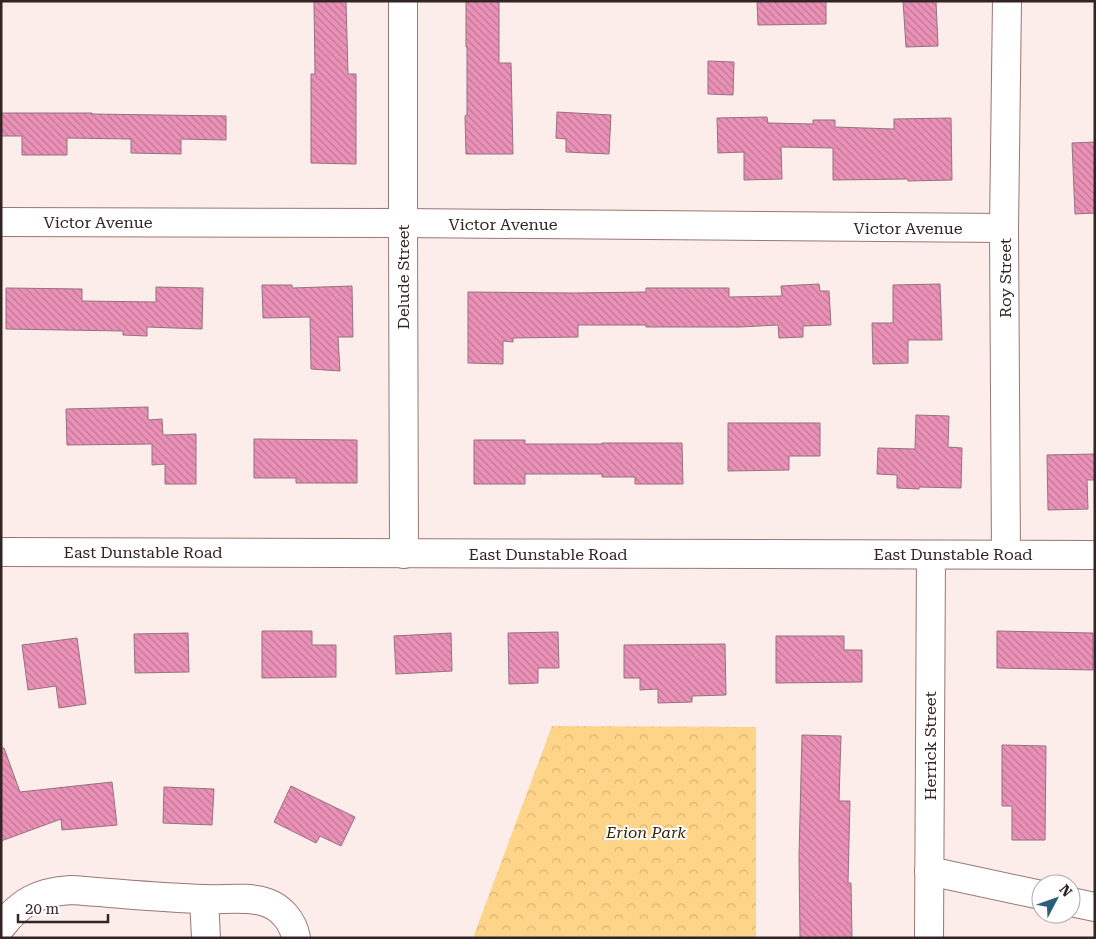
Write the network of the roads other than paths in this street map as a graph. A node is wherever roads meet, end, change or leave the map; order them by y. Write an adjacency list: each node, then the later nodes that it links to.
1 (403, 1): 4 (street, Delude Street)
2 (1007, 1): 5 (street, Roy Street)
3 (1, 222): 4 (street, Victor Avenue)
4 (403, 223): 5 (street, Victor Avenue); 7 (street, Delude Street)
5 (1004, 228): 8 (street, Roy Street)
6 (1, 552): 7 (street, East Dunstable Road)
7 (404, 554): 9 (street, East Dunstable Road)
8 (1006, 554): 9 (street, East Dunstable Road); 10 (street, East Dunstable Road)
9 (931, 555): 11 (street, Herrick Street)
10 (1095, 555)
11 (930, 871): 12 (street); 19 (street, Herrick Street)
12 (1031, 893)
13 (204, 899): 16 (street); 17 (street); 18 (street)
14 (1081, 904): 15 (street)
15 (1095, 907)
16 (1, 927)
17 (206, 938)
18 (296, 938)
19 (929, 938)

